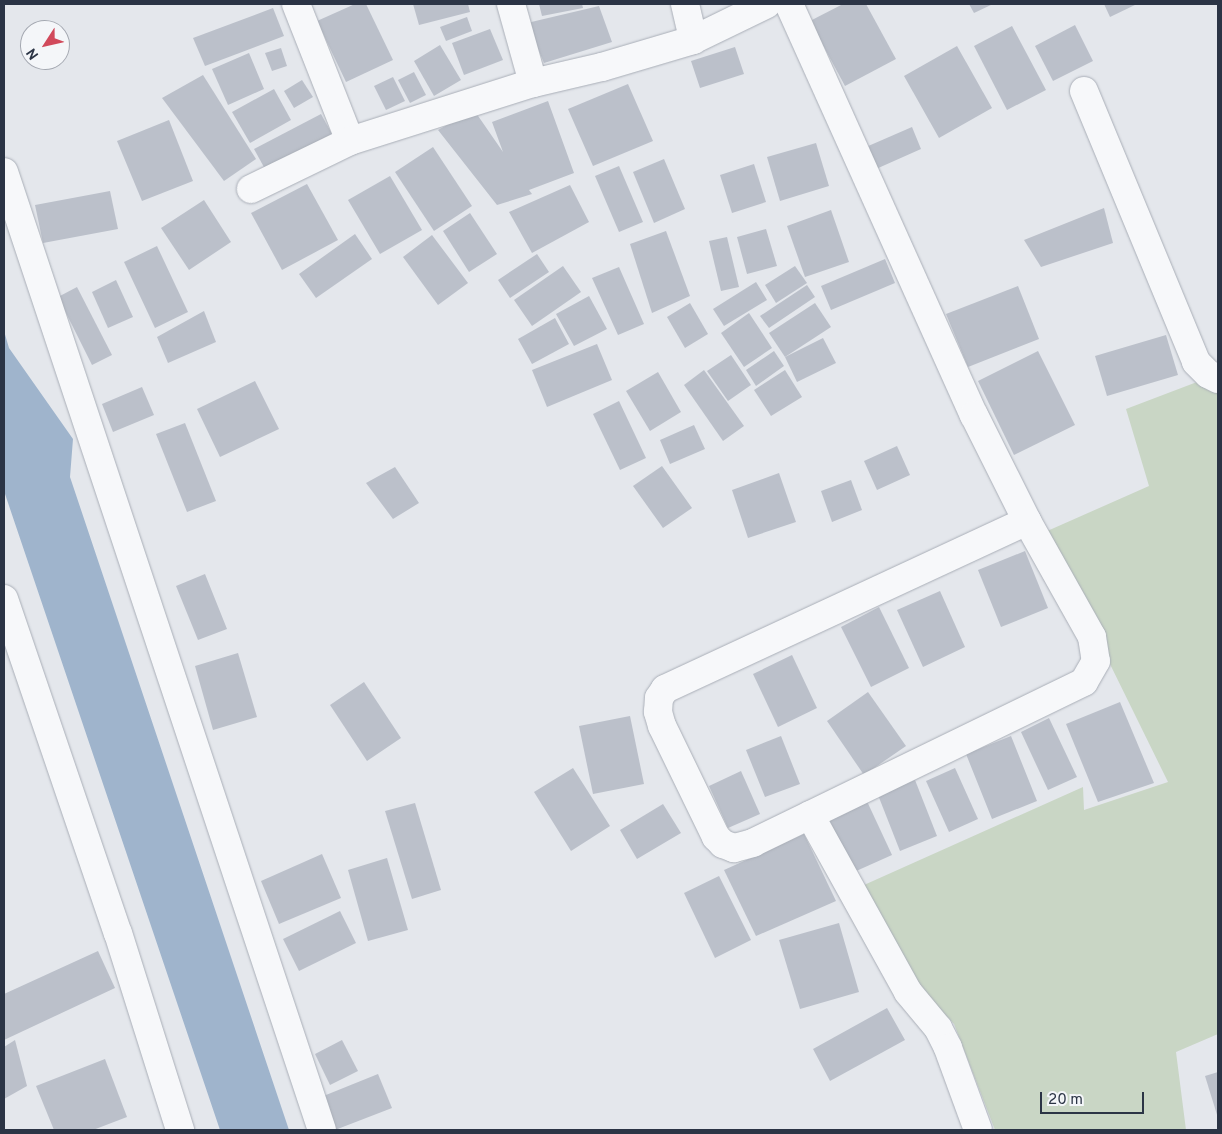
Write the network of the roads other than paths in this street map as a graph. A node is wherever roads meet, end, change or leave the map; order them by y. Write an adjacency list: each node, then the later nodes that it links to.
1 (296, 4): 9 (street)
2 (510, 4): 7 (street)
3 (685, 4): 6 (street)
4 (767, 4): 6 (street)
5 (789, 4): 13 (street)
6 (693, 40): 7 (street)
7 (532, 83): 9 (street)
8 (1084, 91): 12 (street)
9 (350, 142): 11 (street)
10 (4, 172): 17 (street)
11 (251, 189)
12 (1218, 378)
13 (1026, 520): 15 (street); 15 (street)
14 (4, 599): 16 (street)
15 (810, 815): 18 (street)
16 (180, 1130)
17 (322, 1130)
18 (978, 1130)

